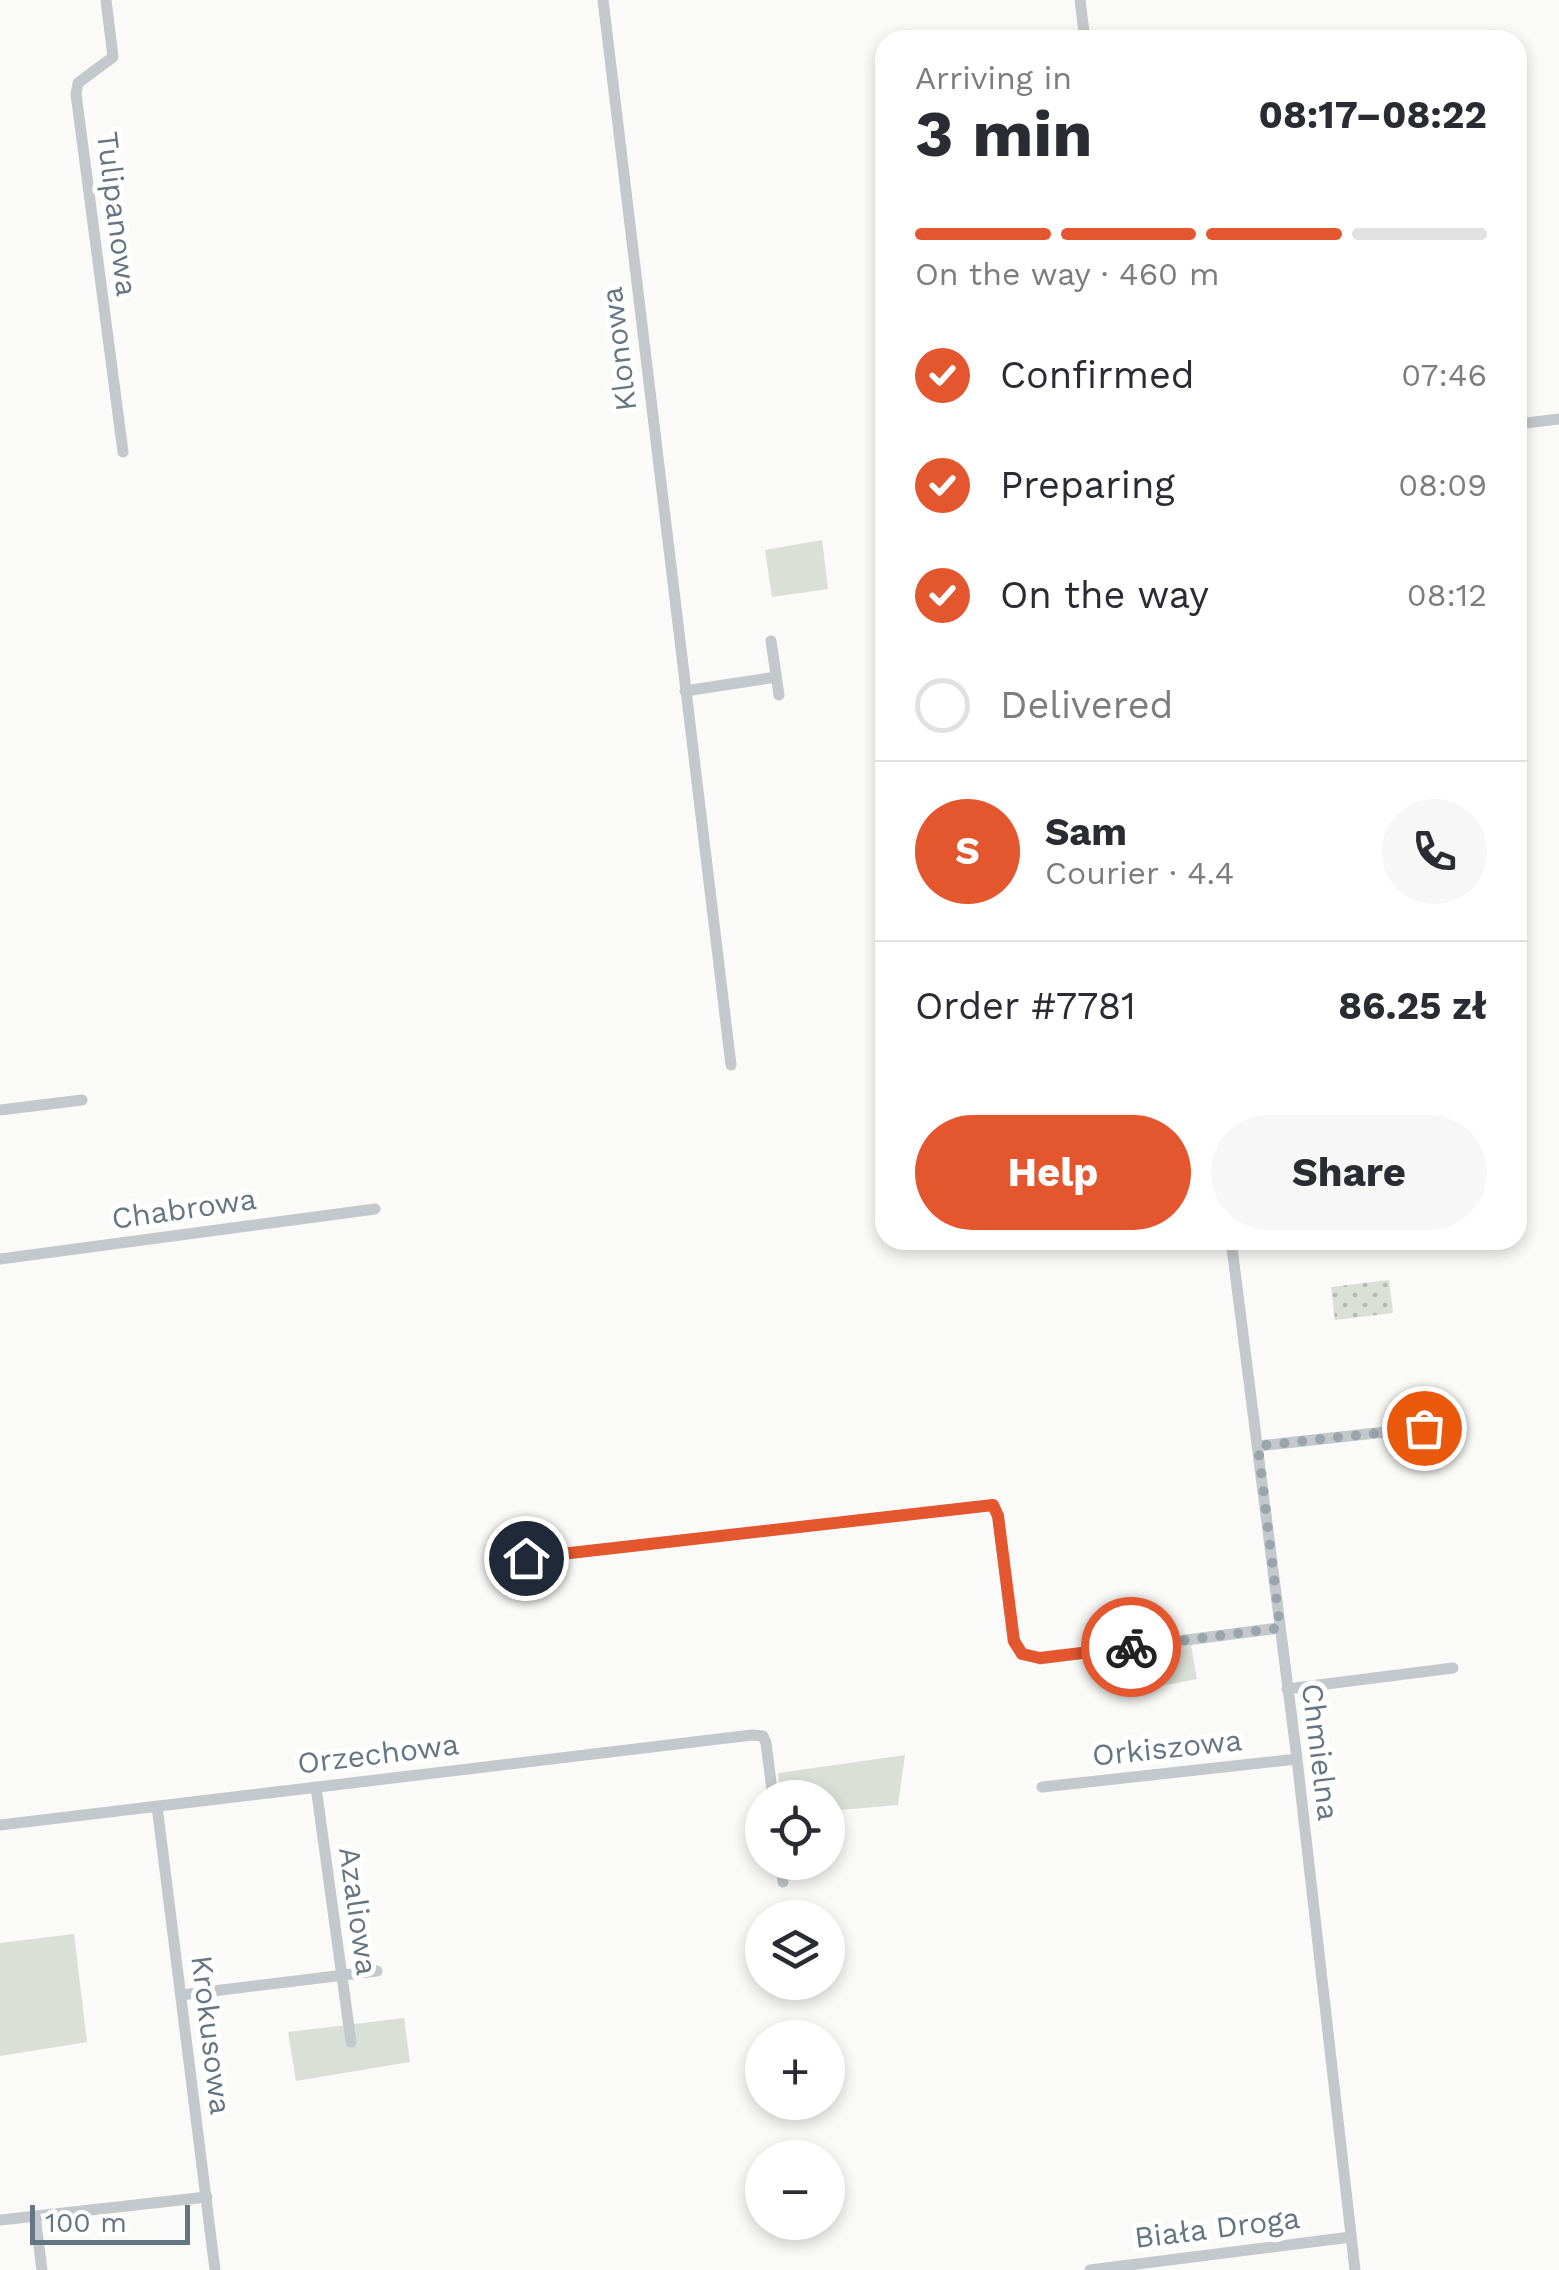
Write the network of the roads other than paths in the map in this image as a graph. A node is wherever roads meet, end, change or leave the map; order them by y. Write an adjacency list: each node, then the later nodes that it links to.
1 (106, 0): 7 (street, Tulipanowa)
2 (603, 0): 10 (street, Klonowa)
3 (1080, 0): 4 (street)
4 (1083, 30)
5 (1559, 419): 6 (street)
6 (1527, 423)
7 (123, 452)
8 (771, 641): 9 (street)
9 (776, 677): 10 (street); 11 (street)
10 (685, 692): 12 (street, Klonowa)
11 (779, 695)
12 (731, 1065)
13 (82, 1100): 14 (street)
14 (0, 1110)
15 (374, 1209): 17 (street, Chabrowa)
16 (1232, 1250): 19 (street, Chmielna)
17 (0, 1259)
18 (1457, 1424): 19 (street)
19 (1258, 1446): 21 (street, Chmielna)
20 (526, 1558): 21 (street)
21 (1280, 1628): 23 (street, Chmielna)
22 (1453, 1668): 23 (street)
23 (1288, 1689): 24 (street, Chmielna)
24 (1297, 1759): 27 (street, Orkiszowa); 37 (street, Chmielna)
25 (771, 1780): 26 (street, Orzechowa)
26 (316, 1787): 28 (street, Orzechowa); 31 (street, Azaliowa)
27 (1042, 1787)
28 (157, 1806): 29 (street, Orzechowa); 32 (street, Krokusowa)
29 (0, 1825)
30 (377, 1971): 31 (street)
31 (342, 1974): 32 (street); 33 (street, Azaliowa)
32 (181, 1995): 34 (street, Krokusowa)
33 (351, 2042)
34 (207, 2196): 35 (street); 39 (street, Krokusowa)
35 (34, 2216): 36 (street); 38 (street)
36 (0, 2220)
37 (1351, 2236): 40 (street, Biała Droga); 41 (street, Chmielna)
38 (42, 2270)
39 (215, 2270)
40 (1090, 2270)
41 (1355, 2270)

